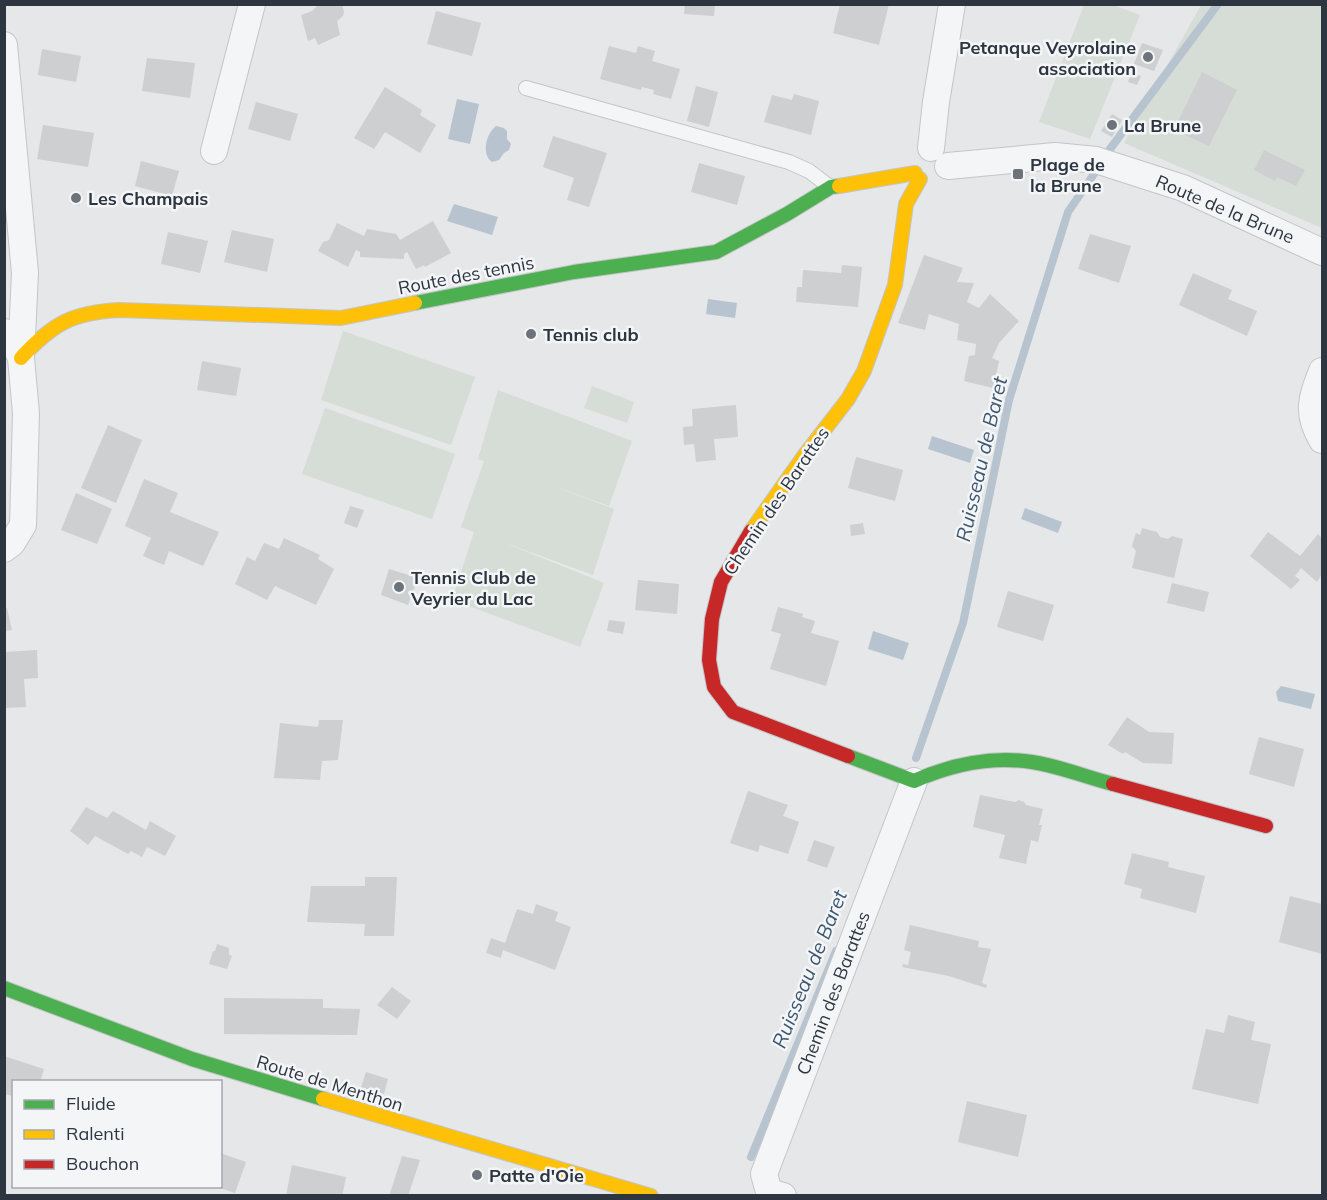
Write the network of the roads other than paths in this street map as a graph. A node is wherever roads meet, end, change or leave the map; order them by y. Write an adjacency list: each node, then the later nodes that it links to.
1 (252, 4): 5 (street)
2 (952, 4): 6 (street)
3 (4, 45): 11 (street)
4 (526, 88): 8 (lane)
5 (214, 151)
6 (940, 157): 7 (street); 9 (street, Route de la Brune)
7 (917, 176): 8 (street, Route des tennis); 15 (street, Chemin des Barattes)
8 (831, 188): 11 (street, Route des tennis)
9 (1323, 252)
10 (4, 332): 11 (street)
11 (21, 358): 14 (street)
12 (1323, 371): 13 (street)
13 (1323, 440)
14 (4, 549)
15 (914, 781): 16 (street); 19 (street, Chemin des Barattes)
16 (1266, 826)
17 (4, 988): 18 (street, Route de Menthon)
18 (651, 1196)
19 (783, 1196)

